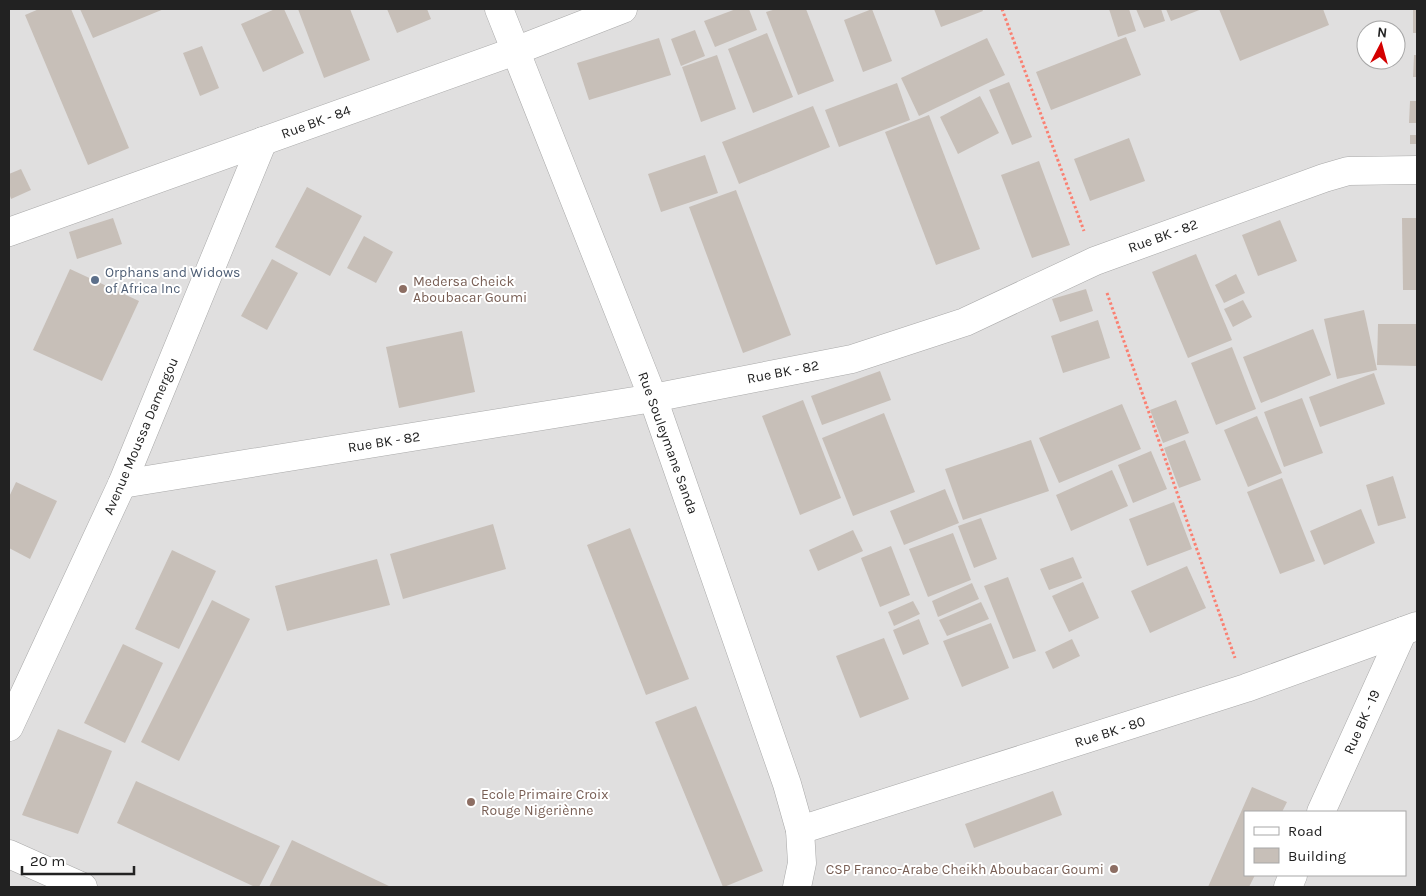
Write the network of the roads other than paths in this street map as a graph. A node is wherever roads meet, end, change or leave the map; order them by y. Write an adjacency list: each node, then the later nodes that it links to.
1 (499, 9): 3 (street, Rue Souleymane Sanda)
2 (623, 9): 3 (street, Rue BK - 84)
3 (516, 51): 4 (street, Rue BK - 84); 7 (street, Rue Souleymane Sanda)
4 (263, 141): 6 (street, Rue BK - 84); 8 (street, Avenue Moussa Damergou)
5 (1417, 170): 7 (street, Rue BK - 82)
6 (9, 232)
7 (653, 398): 8 (street, Rue BK - 82); 12 (street, Rue Souleymane Sanda)
8 (122, 484): 10 (street, Avenue Moussa Damergou)
9 (1410, 629): 11 (street, Rue BK - 19); 12 (street, Rue BK - 80)
10 (9, 727)
11 (1322, 811)
12 (800, 830): 15 (street, Rue Souleymane Sanda)
13 (9, 854): 14 (street)
14 (83, 887)
15 (797, 887)

